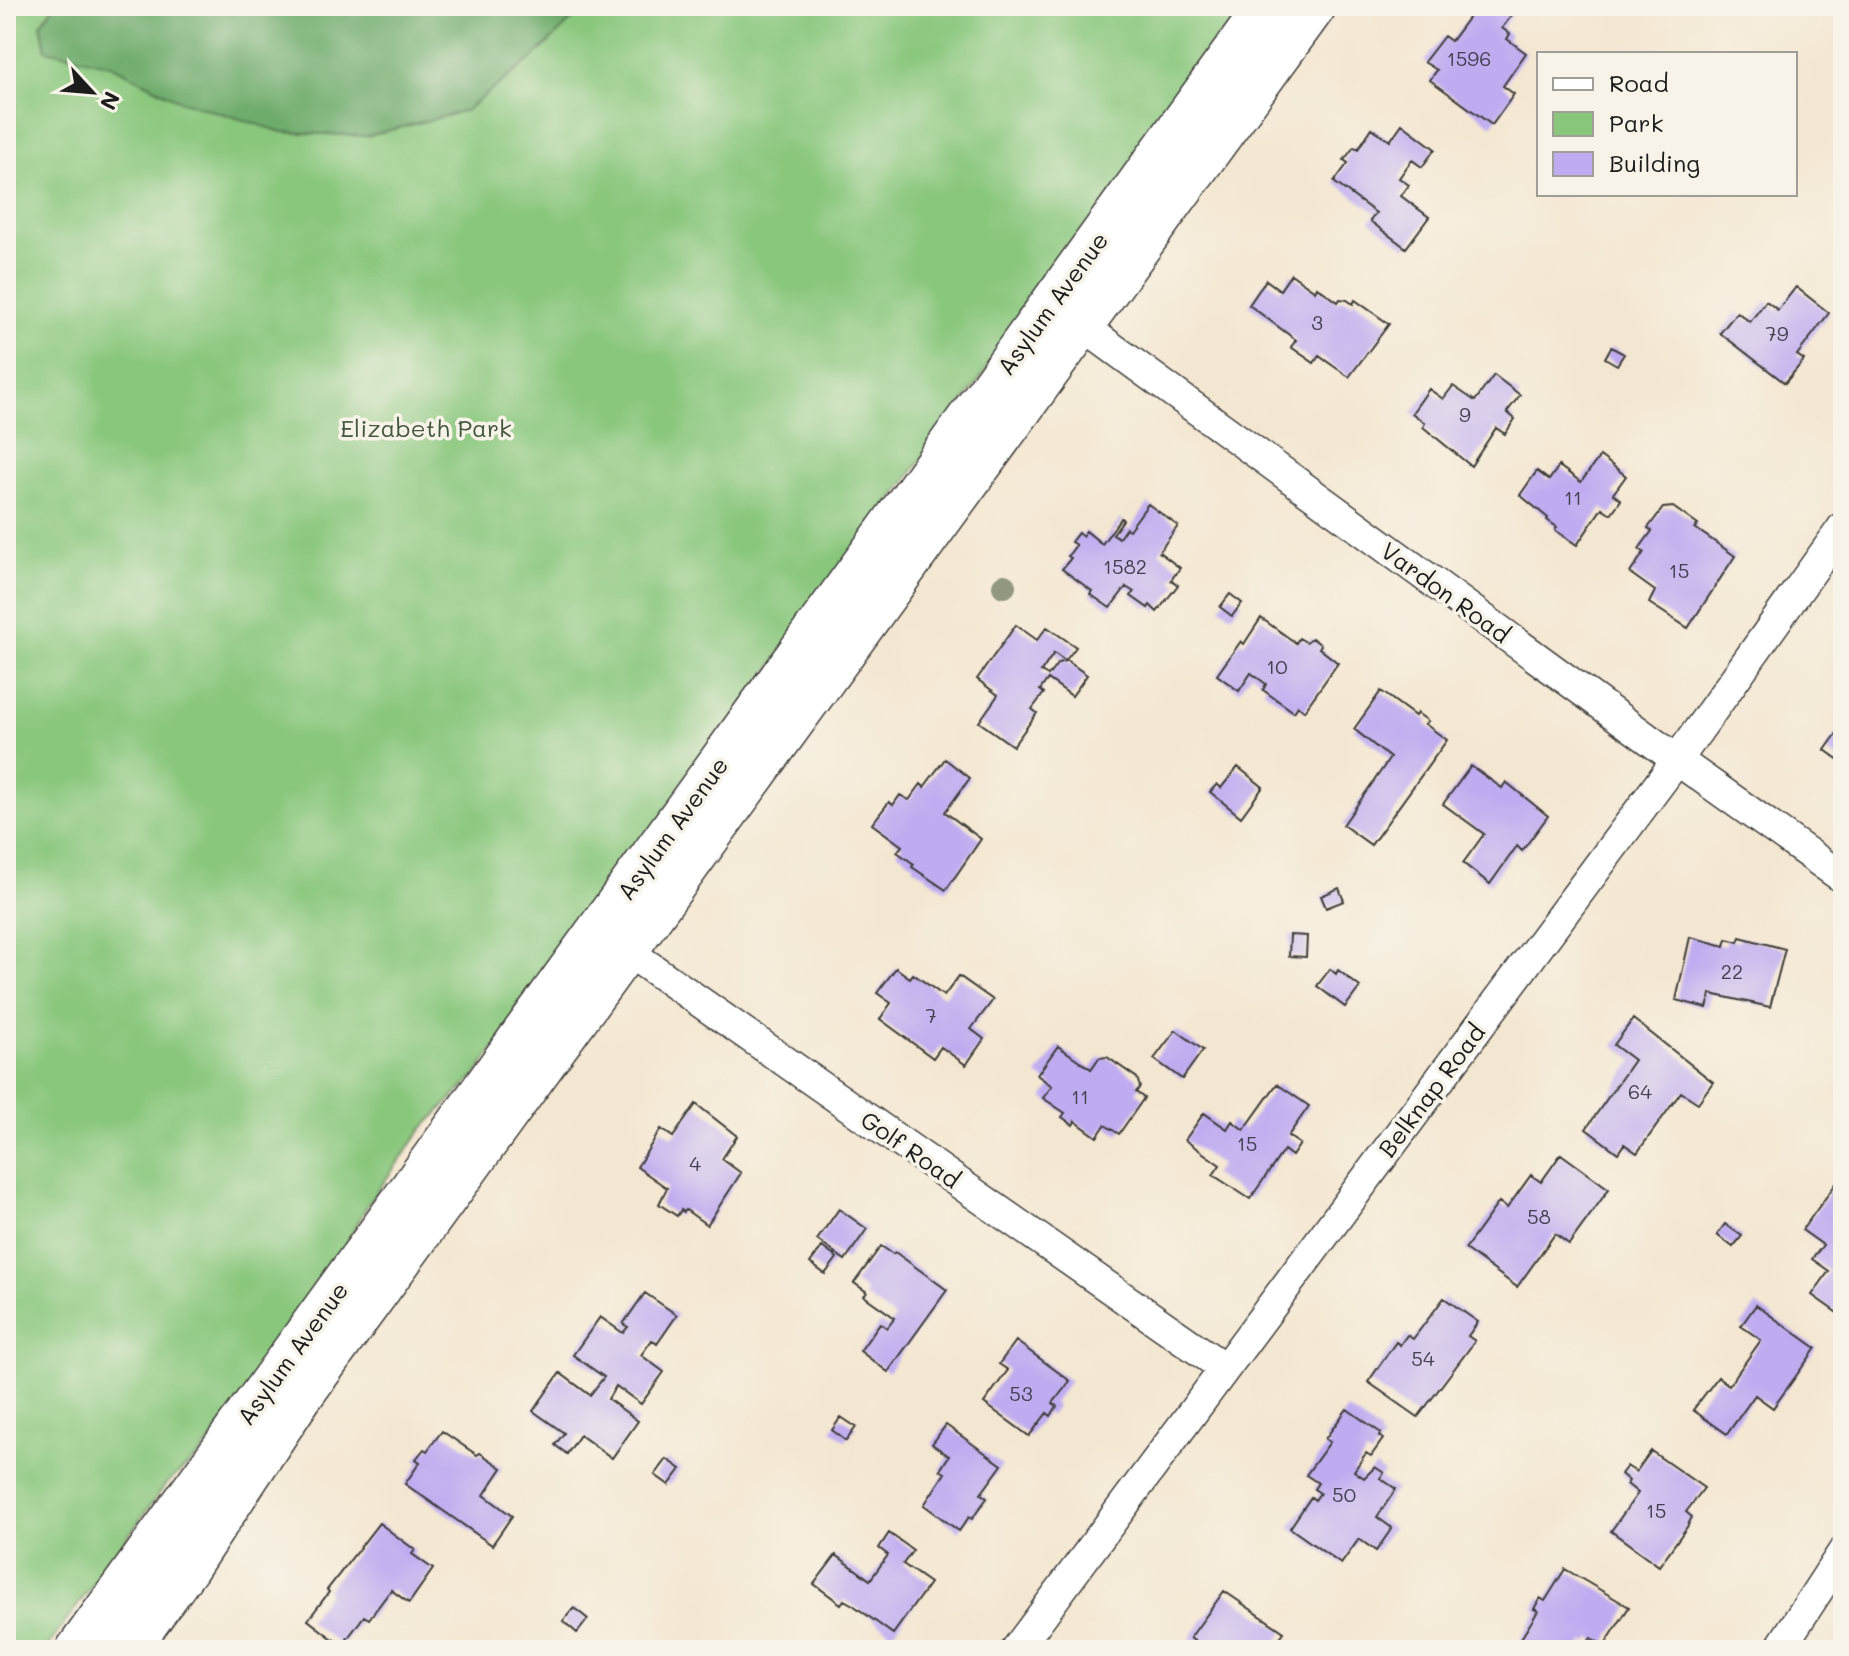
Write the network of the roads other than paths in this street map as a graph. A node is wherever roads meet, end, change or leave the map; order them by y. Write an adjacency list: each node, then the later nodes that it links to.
1 (1267, 6): 3 (main road, Asylum Avenue)
2 (1315, 6): 3 (main road, Asylum Avenue)
3 (1066, 314): 5 (street, Vardon Road); 7 (main road, Asylum Avenue)
4 (1843, 527): 5 (street, Belknap Road)
5 (1677, 760): 6 (street, Vardon Road); 8 (street, Belknap Road)
6 (1843, 878)
7 (613, 941): 8 (street, Golf Road); 10 (main road, Asylum Avenue); 11 (main road, Asylum Avenue)
8 (1224, 1368): 12 (street, Belknap Road)
9 (1843, 1552): 13 (street)
10 (77, 1650)
11 (127, 1650)
12 (1016, 1650)
13 (1779, 1650)

